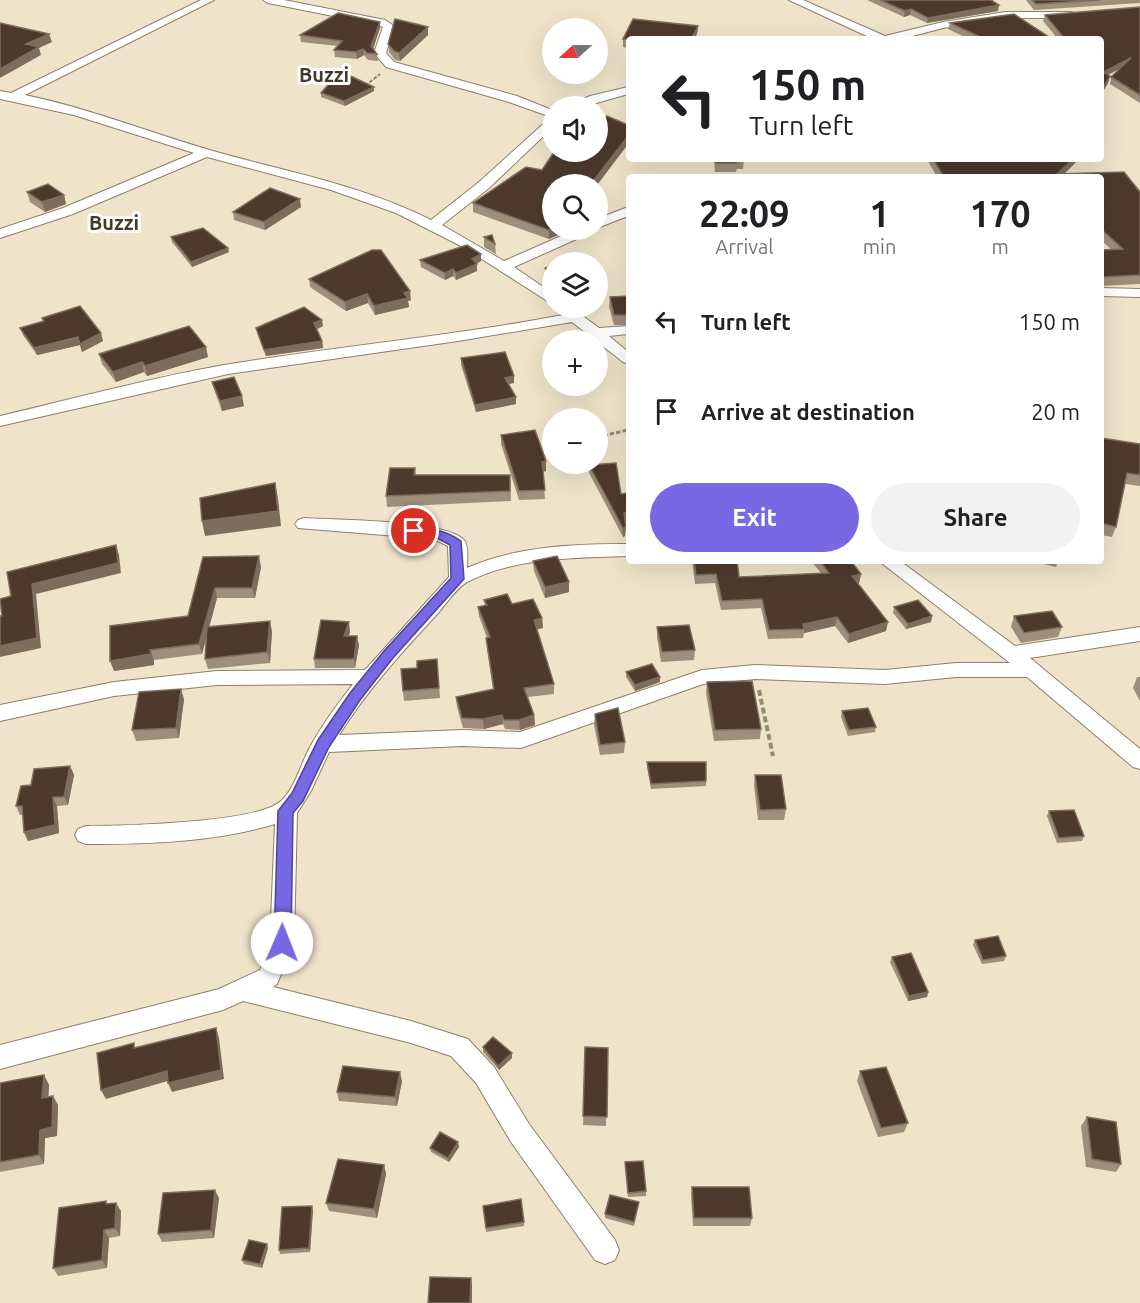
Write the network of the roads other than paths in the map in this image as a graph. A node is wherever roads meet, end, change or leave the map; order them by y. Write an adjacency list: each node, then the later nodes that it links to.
1 (209, 0): 8 (street)
2 (268, 0): 10 (street)
3 (794, 0): 5 (street)
4 (1084, 14): 6 (street)
5 (875, 36)
6 (900, 36)
7 (626, 91): 9 (street)
8 (6, 96): 12 (street)
9 (607, 96)
10 (542, 110)
11 (542, 130): 15 (street)
12 (206, 153): 15 (street); 16 (street)
13 (626, 212): 14 (street)
14 (608, 219)
15 (434, 225): 18 (street)
16 (0, 234)
17 (563, 240): 18 (street)
18 (502, 267): 20 (street)
19 (1104, 292): 21 (street)
20 (542, 293)
21 (1140, 293)
22 (544, 318): 29 (street)
23 (577, 318): 24 (street)
24 (594, 330)
25 (626, 330): 26 (street)
26 (608, 332)
27 (608, 342): 28 (street)
28 (626, 357)
29 (0, 421)
30 (304, 524): 33 (street)
31 (626, 550): 33 (street)
32 (898, 564): 35 (street)
33 (458, 579): 37 (street)
34 (1140, 634): 35 (street)
35 (1012, 654): 36 (street)
36 (1028, 670): 39 (street); 40 (street)
37 (371, 677): 38 (street); 39 (street)
38 (0, 713)
39 (323, 744): 41 (street)
40 (1140, 761)
41 (286, 811): 42 (street); 43 (street)
42 (86, 835)
43 (242, 990): 44 (street); 45 (street)
44 (0, 1057)
45 (605, 1250)

